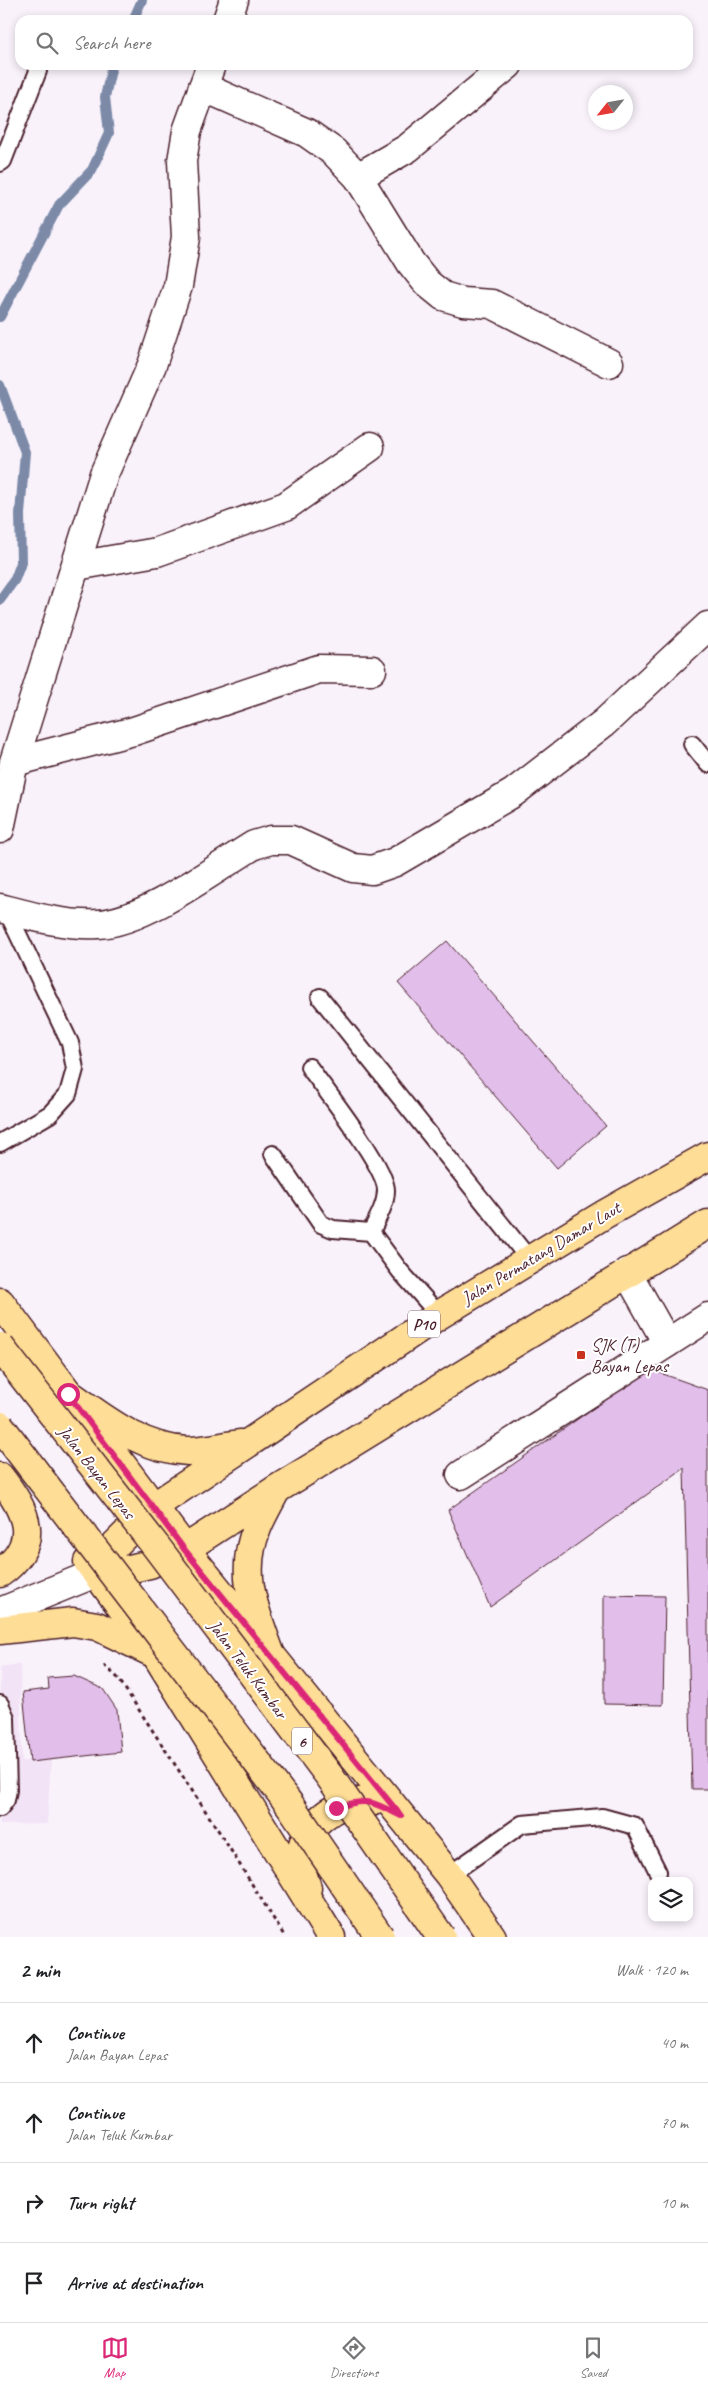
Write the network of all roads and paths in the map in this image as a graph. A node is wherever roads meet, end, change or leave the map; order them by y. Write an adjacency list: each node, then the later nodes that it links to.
1 (234, 0): 2 (street)
2 (229, 15)
3 (502, 70): 7 (street)
4 (38, 71): 6 (lane)
5 (207, 76): 7 (street); 10 (street)
6 (0, 163)
7 (358, 177): 8 (street)
8 (609, 363)
9 (370, 447): 10 (street)
10 (76, 566): 14 (street)
11 (708, 626): 17 (street)
12 (372, 670): 14 (street)
13 (692, 744): 15 (lane)
14 (14, 762): 16 (street)
15 (708, 764)
16 (0, 829)
17 (3, 908): 20 (lane)
18 (320, 997): 25 (lane)
19 (310, 1066): 24 (lane)
20 (0, 1143)
21 (273, 1154): 24 (lane)
22 (708, 1156): 25 (main road, Jalan Permatang Damar Laut / P10)
23 (708, 1224): 26 (main road)
24 (370, 1232): 28 (lane)
25 (529, 1259): 28 (main road, Jalan Permatang Damar Laut / P10)
26 (627, 1272): 30 (street); 38 (main road)
27 (0, 1302): 32 (main road, Jalan Bayan Lepas)
28 (439, 1315): 34 (main road, Jalan Permatang Damar Laut / P10)
29 (708, 1317): 30 (street)
30 (667, 1343): 36 (street)
31 (0, 1347): 40 (main road, Jalan Bayan Lepas / 6, bridge)
32 (68, 1394): 34 (main road); 39 (main road, Jalan Bayan Lepas)
33 (0, 1426): 42 (main road, bridge)
34 (249, 1442): 39 (main road, Jalan Permatang Damar Laut / P10)
35 (0, 1446): 42 (main road)
36 (461, 1475)
37 (0, 1477): 41 (main road)
38 (277, 1489): 40 (main road); 46 (main road)
39 (153, 1507): 40 (main road, Jalan Bayan Lepas); 42 (main road, P10)
40 (171, 1549): 42 (main road); 46 (main road, Jalan Teluk Kumbar); 57 (main road, Jalan Teluk Kumbar / 6, bridge)
41 (0, 1573)
42 (107, 1576): 43 (street); 45 (main road); 56 (main road, bridge)
43 (0, 1612)
44 (0, 1630): 45 (main road)
45 (155, 1654): 53 (main road)
46 (274, 1661): 50 (main road, Jalan Teluk Kumbar)
47 (104, 1664): 54 (path)
48 (0, 1704): 49 (lane)
49 (0, 1808)
50 (401, 1816): 52 (main road, Jalan Teluk Kumbar); 53 (main road)
51 (658, 1872): 52 (lane)
52 (449, 1875): 58 (main road, Jalan Teluk Kumbar)
53 (314, 1909): 55 (main road)
54 (284, 1937)
55 (331, 1937)
56 (380, 1937)
57 (441, 1937)
58 (492, 1937)

